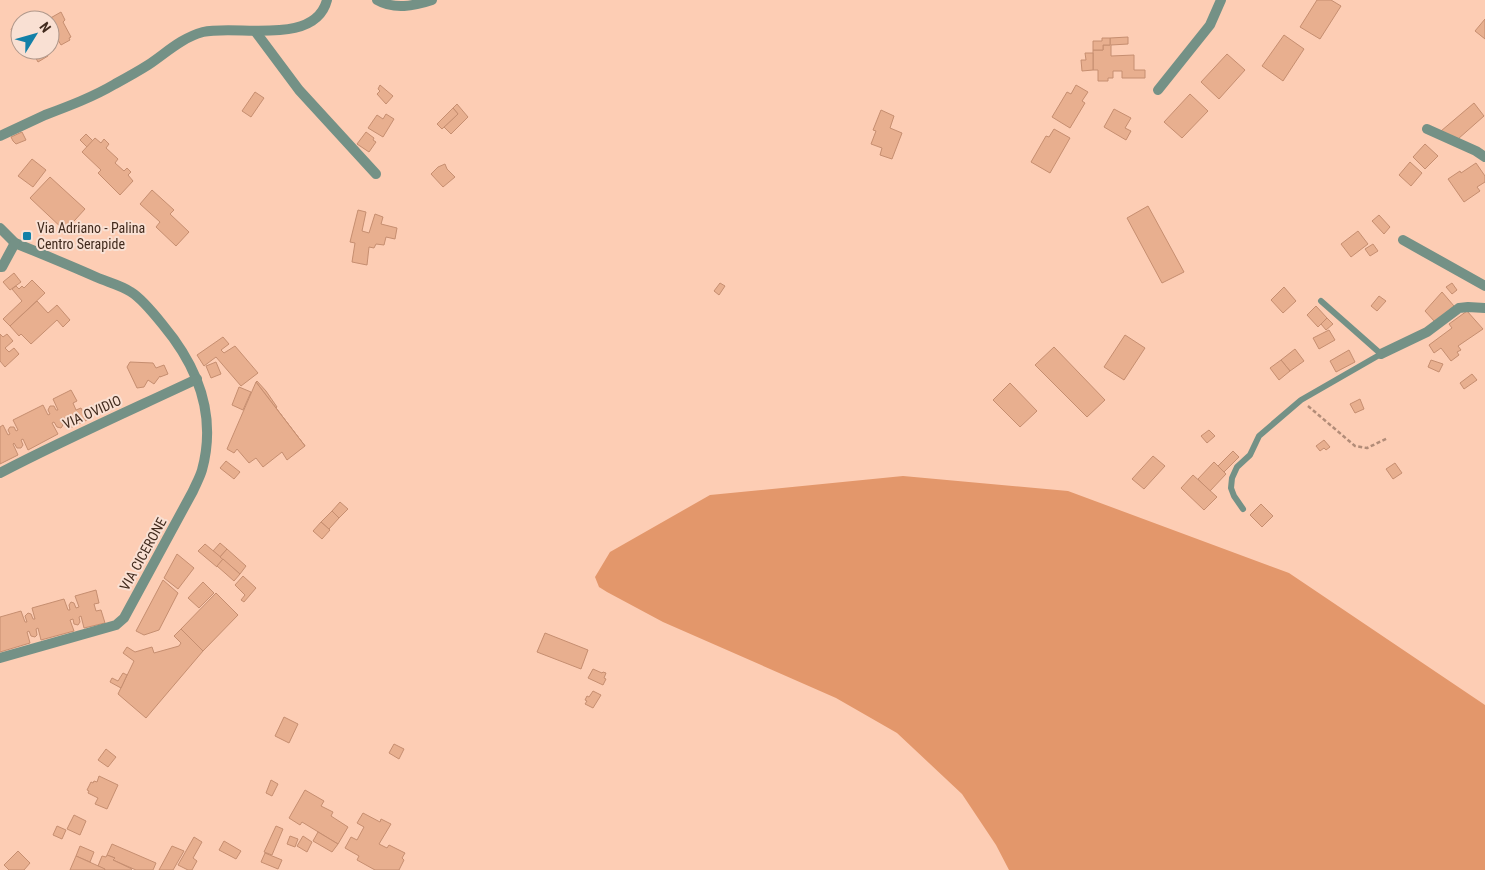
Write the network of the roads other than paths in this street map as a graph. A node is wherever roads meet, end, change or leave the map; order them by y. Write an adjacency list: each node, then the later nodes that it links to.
1 (327, 0): 5 (street)
2 (377, 0): 3 (street)
3 (432, 0)
4 (1221, 0): 6 (street)
5 (255, 31): 8 (street); 10 (street)
6 (1158, 90)
7 (1427, 129): 9 (street)
8 (0, 136)
9 (1485, 157)
10 (376, 174)
11 (0, 228): 13 (street, VIA CICERONE)
12 (1402, 240): 15 (street)
13 (15, 242): 14 (street); 19 (street, VIA CICERONE)
14 (0, 268)
15 (1485, 286)
16 (1322, 301): 18 (lane)
17 (1485, 308): 18 (street)
18 (1381, 354): 21 (lane)
19 (197, 378): 20 (street, VIA OVIDIO); 22 (street, VIA CICERONE)
20 (0, 473)
21 (1243, 509)
22 (0, 658)

